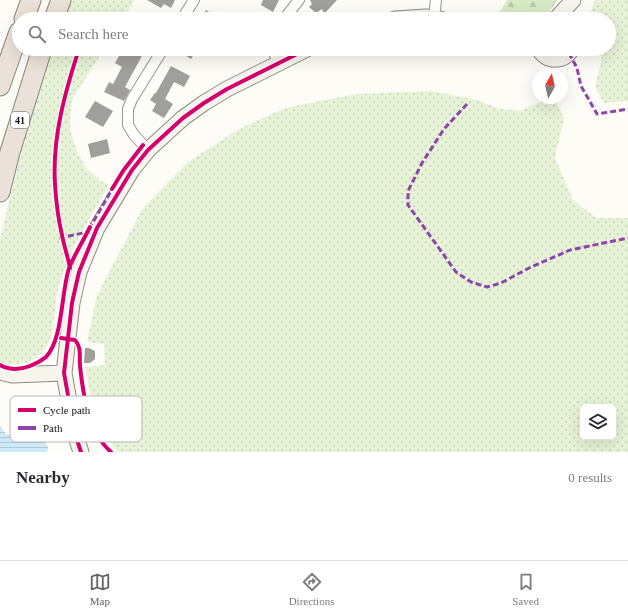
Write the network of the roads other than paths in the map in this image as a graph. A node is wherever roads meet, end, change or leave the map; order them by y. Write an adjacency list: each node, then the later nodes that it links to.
1 (31, 0): 7 (highway)
2 (61, 0): 8 (highway)
3 (194, 0): 9 (street)
4 (299, 0): 10 (street)
5 (436, 0): 11 (street)
6 (574, 0): 12 (street); 13 (street)
7 (27, 12)
8 (57, 12)
9 (186, 12)
10 (290, 12)
11 (437, 12)
12 (563, 12)
13 (573, 12)
14 (12, 52): 22 (highway)
15 (40, 56): 24 (highway, 41)
16 (159, 56): 23 (street)
17 (275, 56): 21 (street)
18 (293, 56): 21 (street)
19 (545, 56): 20 (street)
20 (565, 56)
21 (278, 64): 23 (street)
22 (0, 86)
23 (148, 150): 26 (street)
24 (0, 192)
25 (0, 372): 26 (street)
26 (64, 373): 27 (street)
27 (68, 396)
28 (78, 442): 29 (street)
29 (81, 452)

